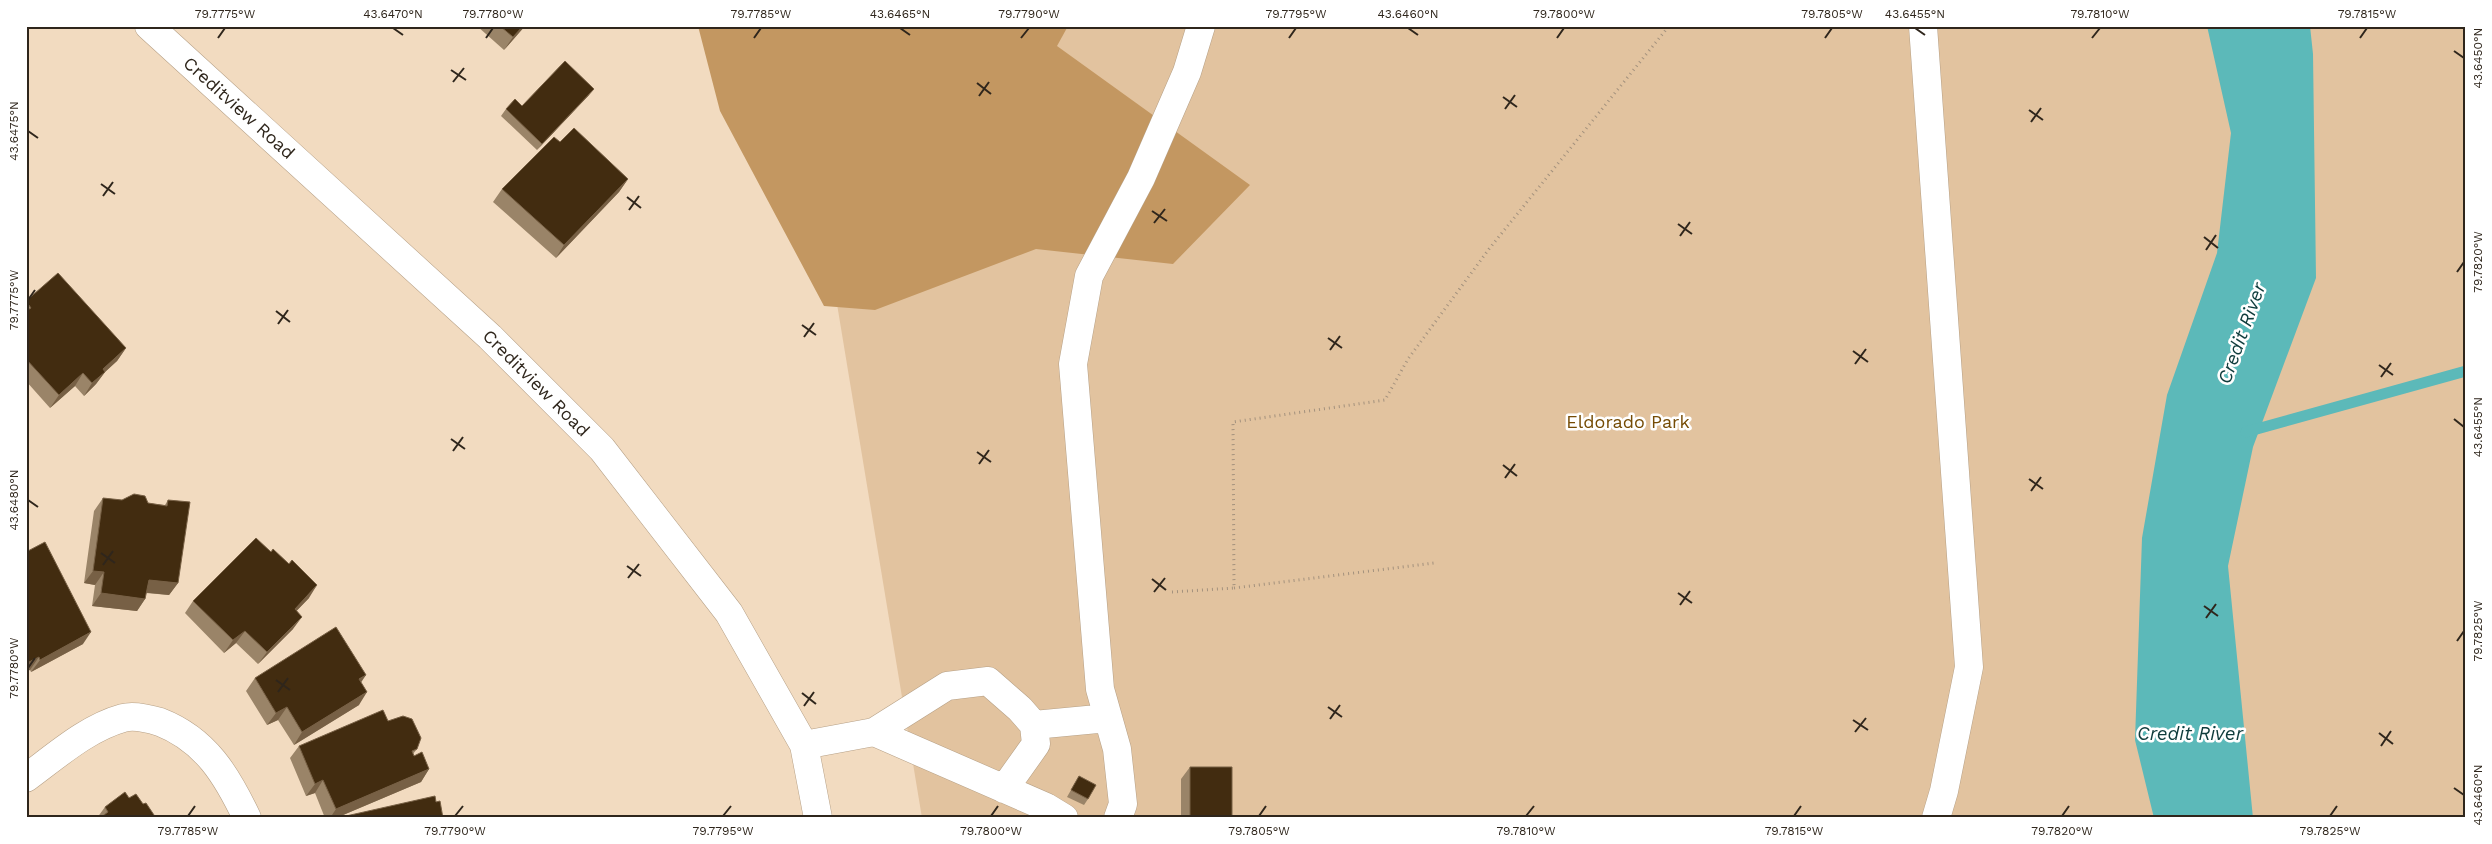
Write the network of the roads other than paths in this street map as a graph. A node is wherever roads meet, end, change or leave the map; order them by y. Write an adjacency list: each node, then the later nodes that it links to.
1 (149, 26): 7 (street, Creditview Road)
2 (1201, 26): 4 (street)
3 (1923, 26): 14 (street)
4 (1108, 718): 5 (street); 13 (street)
5 (1034, 725): 6 (street); 9 (street)
6 (874, 732): 7 (street); 9 (street)
7 (804, 745): 11 (street, Creditview Road)
8 (26, 778): 10 (street)
9 (1004, 788): 12 (street)
10 (247, 818)
11 (818, 818)
12 (1064, 818)
13 (1118, 818)
14 (1936, 818)

